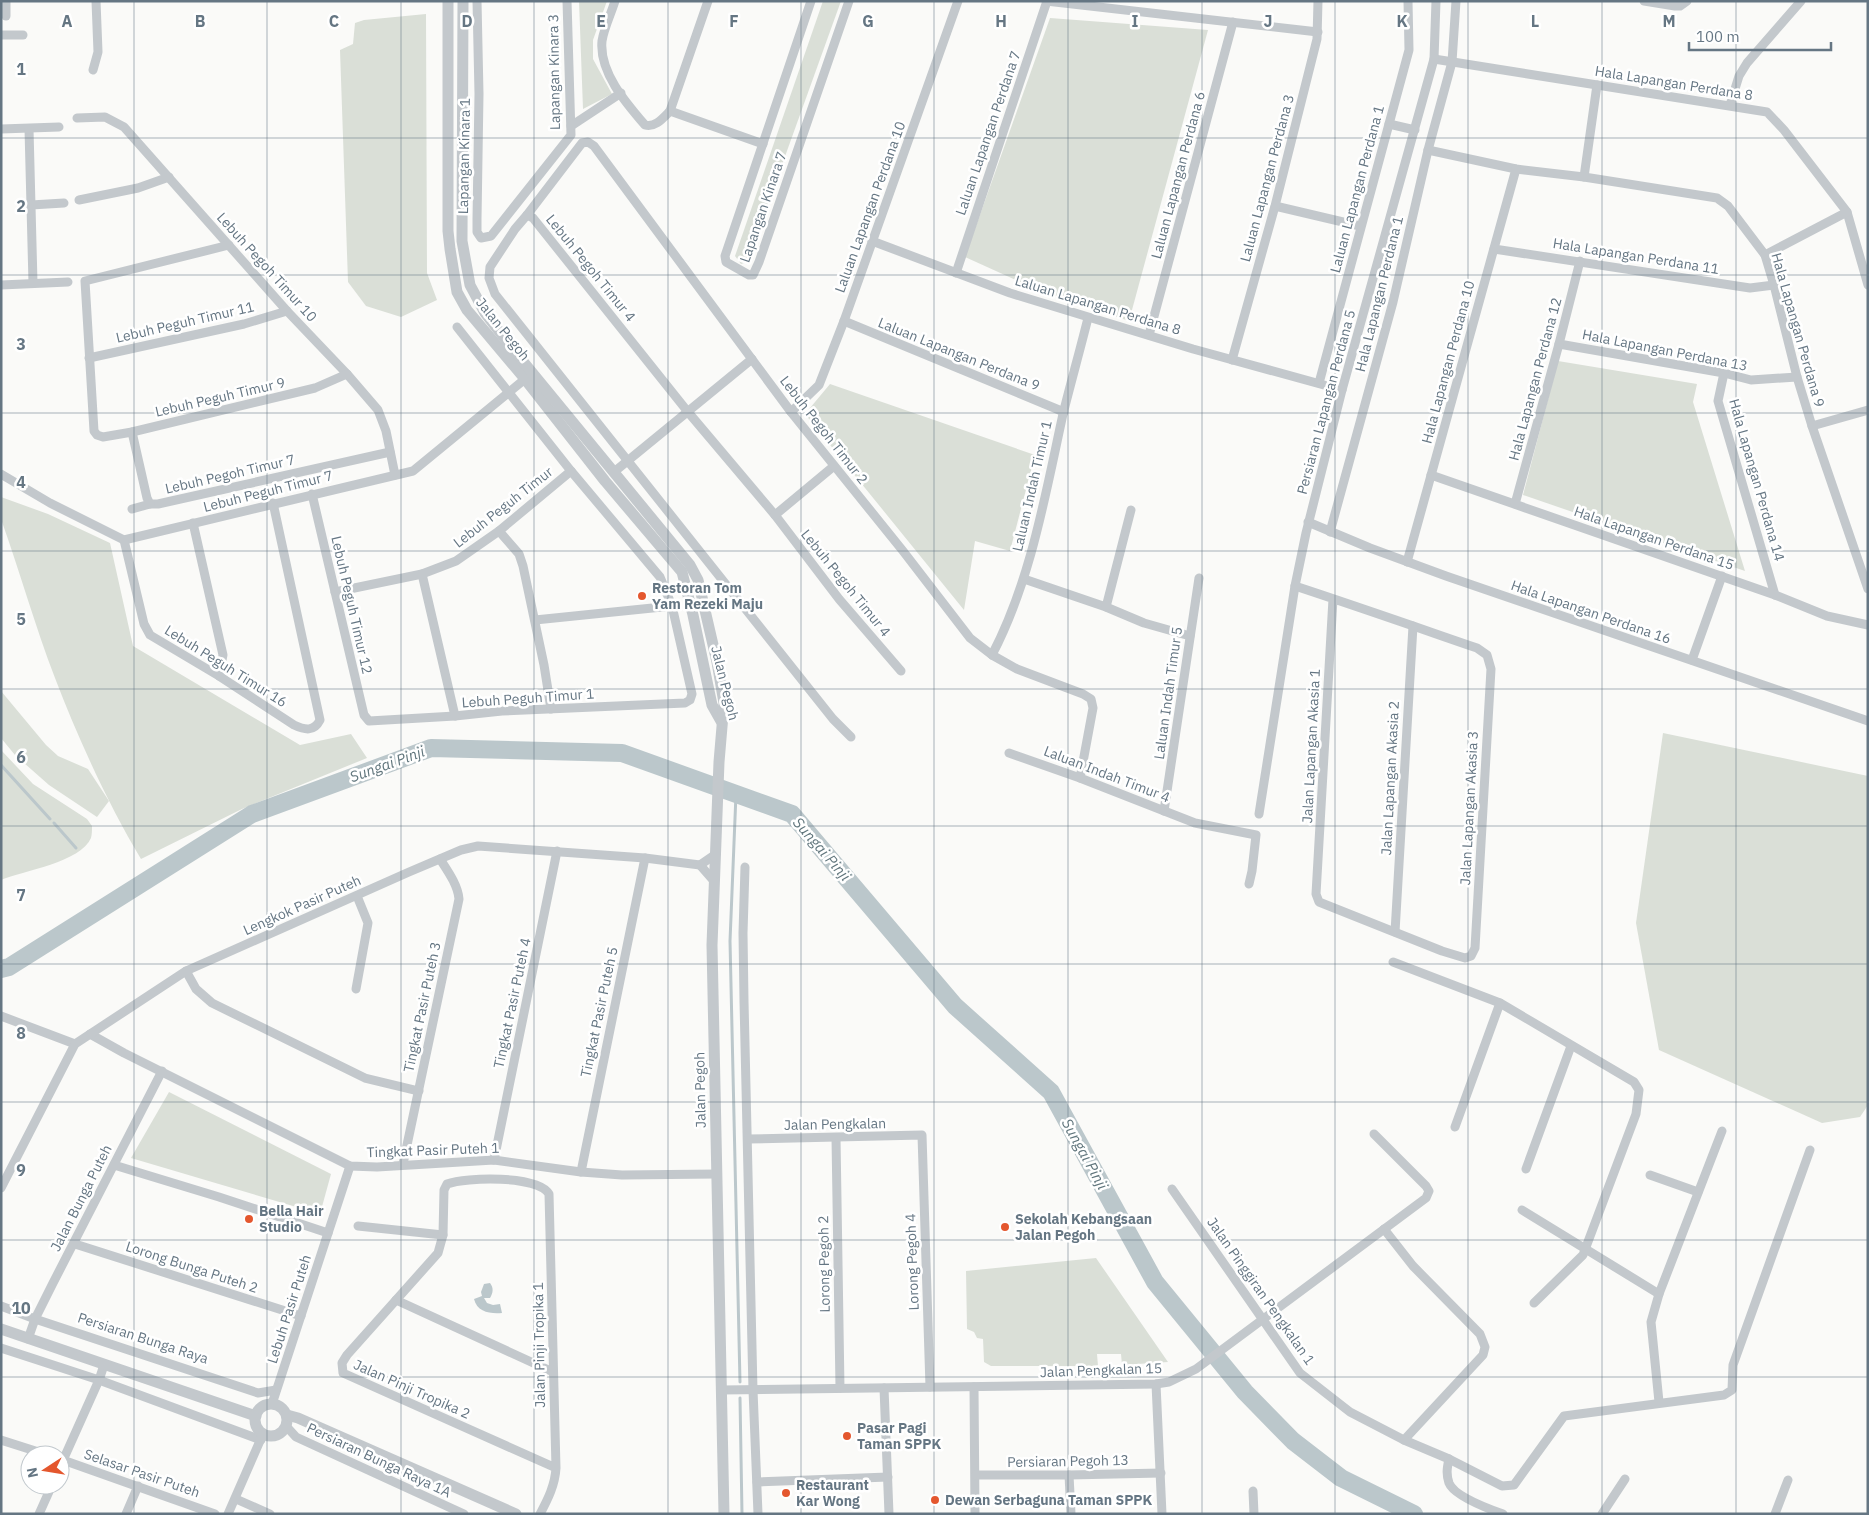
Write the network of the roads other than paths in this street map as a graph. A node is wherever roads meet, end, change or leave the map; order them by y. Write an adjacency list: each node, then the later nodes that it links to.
1 (6, 1): 20 (street)
2 (96, 1): 27 (street)
3 (448, 1): 76 (street, Jalan Pegoh)
4 (463, 1): 69 (street)
5 (477, 1): 44 (street, Lapangan Kinara 1)
6 (567, 1): 34 (street, Lapangan Kinara 3)
7 (616, 1): 29 (street)
8 (708, 1): 31 (street)
9 (811, 1): 39 (street, Lapangan Kinara 7)
10 (849, 1): 39 (street, Lapangan Kinara 7)
11 (958, 1): 52 (street, Laluan Lapangan Perdana 10)
12 (1047, 1): 21 (street); 57 (street, Laluan Lapangan Perdana 7)
13 (1318, 1): 22 (street, Laluan Lapangan Perdana 3)
14 (1408, 1): 33 (street, Laluan Lapangan Perdana 1)
15 (1436, 1): 25 (street, Persiaran Lapangan Perdana 5)
16 (1456, 1): 26 (street, Hala Lapangan Perdana 1)
17 (1644, 1): 18 (street)
18 (1687, 1)
19 (1801, 1): 30 (street)
20 (6, 16)
21 (1233, 22): 22 (street); 67 (street, Laluan Lapangan Perdana 6)
22 (1318, 32): 48 (street, Laluan Lapangan Perdana 3)
23 (1, 35): 24 (street)
24 (23, 35)
25 (1434, 59): 26 (street, Hala Lapangan Perdana 8); 38 (street, Persiaran Lapangan Perdana 5)
26 (1452, 62): 28 (street, Hala Lapangan Perdana 8); 40 (street, Hala Lapangan Perdana 1)
27 (93, 70)
28 (1597, 84): 30 (street, Hala Lapangan Perdana 8); 43 (street)
29 (621, 93): 31 (street); 34 (street)
30 (1730, 105): 49 (street, Hala Lapangan Perdana 8)
31 (670, 111): 39 (street)
32 (77, 118): 42 (street, Lebuh Pegoh Timur 10)
33 (1389, 124): 38 (street); 51 (street, Laluan Lapangan Perdana 1)
34 (571, 126): 44 (street, Lapangan Kinara 3)
35 (59, 127): 36 (street)
36 (29, 128): 37 (street); 47 (street)
37 (1, 129)
38 (1415, 130): 79 (street, Persiaran Lapangan Perdana 5)
39 (763, 144)
40 (1428, 150): 41 (street, Hala Lapangan Perdana 9); 107 (street, Hala Lapangan Perdana 1)
41 (1516, 169): 43 (street, Hala Lapangan Perdana 9); 54 (street, Hala Lapangan Perdana 10)
42 (168, 176): 45 (street); 53 (street, Lebuh Pegoh Timur 10)
43 (1584, 177): 55 (street, Hala Lapangan Perdana 9)
44 (529, 188)
45 (80, 200)
46 (64, 203): 47 (street)
47 (31, 205): 59 (street)
48 (1275, 206): 51 (street); 72 (street, Laluan Lapangan Perdana 3)
49 (1847, 212): 55 (street); 62 (street, Hala Lapangan Perdana 8)
50 (527, 215): 71 (street, Lebuh Pegoh Timur 2); 82 (street, Lebuh Pegoh Timur 4); 89 (street, Lebuh Pegoh Timur 4)
51 (1360, 226): 77 (street, Laluan Lapangan Perdana 1)
52 (872, 241): 57 (street, Laluan Lapangan Perdana 8); 65 (street, Laluan Lapangan Perdana 10)
53 (228, 244): 63 (street, Lebuh Pegoh Timur 10); 70 (street)
54 (1494, 249): 56 (street, Hala Lapangan Perdana 11); 94 (street, Hala Lapangan Perdana 10)
55 (1765, 255): 61 (street, Hala Lapangan Perdana 9)
56 (1580, 261): 61 (street, Hala Lapangan Perdana 11); 68 (street, Hala Lapangan Perdana 12)
57 (956, 272): 64 (street, Laluan Lapangan Perdana 8)
58 (68, 282): 59 (street)
59 (33, 284): 60 (street)
60 (1, 285)
61 (1774, 285): 75 (street, Hala Lapangan Perdana 9)
62 (1868, 285)
63 (287, 312): 70 (street, Lebuh Peguh Timur 11); 74 (street, Lebuh Pegoh Timur 10)
64 (1088, 318): 67 (street, Laluan Lapangan Perdana 8); 84 (street, Laluan Indah Timur 1)
65 (844, 321): 83 (street, Laluan Lapangan Perdana 10); 84 (street, Laluan Lapangan Perdana 9)
66 (457, 326): 80 (street)
67 (1149, 336): 72 (street, Laluan Lapangan Perdana 8)
68 (1559, 344): 73 (street, Hala Lapangan Perdana 13); 100 (street, Hala Lapangan Perdana 12)
69 (516, 353): 76 (street); 78 (street)
70 (89, 358): 86 (street, Lebuh Peguh Timur 9)
71 (752, 359): 82 (street); 83 (street, Lebuh Pegoh Timur 2)
72 (1232, 360): 77 (street, Laluan Lapangan Perdana 8)
73 (1724, 373): 75 (street, Hala Lapangan Perdana 13); 117 (street, Hala Lapangan Perdana 14)
74 (346, 374): 86 (street, Lebuh Peguh Timur 9); 87 (street, Lebuh Pegoh Timur 10)
75 (1797, 377): 85 (street, Hala Lapangan Perdana 9)
76 (525, 379): 78 (street); 80 (street, Lebuh Peguh Timur 7); 88 (street, Jalan Pegoh)
77 (1319, 383): 79 (street, Laluan Lapangan Perdana 8)
78 (546, 389): 92 (street)
79 (1342, 390): 104 (street, Persiaran Lapangan Perdana 5)
80 (509, 391): 91 (street); 95 (street, Lebuh Peguh Timur 7)
81 (1868, 410): 85 (street)
82 (688, 412): 89 (street); 103 (street, Lebuh Pegoh Timur 4)
83 (791, 412): 90 (street, Lebuh Pegoh Timur 2)
84 (1064, 412): 113 (street, Laluan Indah Timur 1)
85 (1812, 426): 115 (street, Hala Lapangan Perdana 9)
86 (132, 432): 99 (street, Lebuh Pegoh Timur 7)
87 (390, 452): 95 (street, Lebuh Pegoh Timur 10); 99 (street, Lebuh Pegoh Timur 7)
88 (589, 461): 92 (street); 98 (street, Jalan Pegoh)
89 (628, 461): 92 (street); 134 (street, Lebuh Pegoh Timur 4)
90 (834, 466): 103 (street); 125 (street, Lebuh Pegoh Timur 2)
91 (571, 471): 106 (street, Lebuh Peguh Timur); 119 (street)
92 (614, 472): 98 (street); 132 (street)
93 (1, 474): 108 (street)
94 (1431, 475): 100 (street, Hala Lapangan Perdana 15); 109 (street, Hala Lapangan Perdana 10)
95 (395, 476): 96 (street, Lebuh Peguh Timur 7)
96 (312, 494): 97 (street, Lebuh Peguh Timur 7); 116 (street, Lebuh Peguh Timur 12)
97 (273, 503): 105 (street, Lebuh Peguh Timur 7); 128 (street, Lebuh Peguh Timur 16)
98 (624, 503): 132 (street, Jalan Pegoh)
99 (150, 504): 101 (street)
100 (1515, 504): 111 (street, Hala Lapangan Perdana 15)
101 (132, 509)
102 (1131, 510): 120 (street)
103 (775, 515): 127 (street, Lebuh Pegoh Timur 4)
104 (1308, 522): 107 (street, Hala Lapangan Perdana 16); 114 (street, Persiaran Lapangan Perdana 5)
105 (193, 523): 108 (street, Lebuh Peguh Timur 7); 128 (street)
106 (499, 531): 110 (street, Lebuh Peguh Timur); 121 (street)
107 (1330, 532): 109 (street, Hala Lapangan Perdana 16)
108 (124, 540): 128 (street, Lebuh Peguh Timur 16)
109 (1407, 562): 126 (street, Hala Lapangan Perdana 16)
110 (422, 574): 116 (street, Lebuh Peguh Timur); 130 (street)
111 (1722, 576): 117 (street, Hala Lapangan Perdana 15); 126 (street)
112 (1199, 578): 124 (street, Laluan Indah Timur 5)
113 (1024, 579): 120 (street); 125 (street, Laluan Indah Timur 1)
114 (1295, 586): 118 (street); 138 (street, Persiaran Lapangan Perdana 5)
115 (1868, 589)
116 (335, 592): 131 (street, Lebuh Peguh Timur 12)
117 (1775, 595): 122 (street, Hala Lapangan Perdana 15)
118 (1333, 598): 123 (street); 148 (street, Jalan Lapangan Akasia 1)
119 (672, 606): 121 (street); 129 (street, Lebuh Peguh Timur 1)
120 (1106, 608): 124 (street)
121 (535, 620): 129 (street)
122 (1868, 625)
123 (1413, 626): 148 (street, Jalan Lapangan Akasia 2); 148 (street, Jalan Lapangan Akasia 3)
124 (1190, 636): 137 (street, Laluan Indah Timur 5)
125 (992, 655): 136 (street, Lebuh Pegoh Timur 2)
126 (1692, 660): 133 (street, Hala Lapangan Perdana 16)
127 (901, 671)
128 (219, 676)
129 (551, 709): 130 (street, Lebuh Peguh Timur 1)
130 (455, 716): 131 (street, Lebuh Peguh Timur 1)
131 (368, 721)
132 (722, 721): 140 (street, Jalan Pegoh)
133 (1868, 721)
134 (851, 737)
135 (1009, 752): 136 (street, Laluan Indah Timur 4)
136 (1080, 778): 137 (street, Laluan Indah Timur 4)
137 (1164, 811): 146 (street, Laluan Indah Timur 4)
138 (1259, 814)
139 (557, 851): 141 (street, Lengkok Pasir Puteh); 142 (street, Lengkok Pasir Puteh); 166 (street, Tingkat Pasir Puteh 4)
140 (716, 852): 143 (street); 145 (street, Jalan Pegoh)
141 (440, 858): 147 (street, Lengkok Pasir Puteh); 158 (street, Tingkat Pasir Puteh 3)
142 (645, 858): 143 (street, Lengkok Pasir Puteh); 171 (street, Tingkat Pasir Puteh 5)
143 (700, 865): 145 (street)
144 (746, 867): 164 (street)
145 (714, 881): 172 (street, Jalan Pegoh)
146 (1249, 884)
147 (357, 896): 150 (street, Lengkok Pasir Puteh); 151 (street)
148 (1395, 932)
149 (1393, 962): 152 (street)
150 (186, 971): 154 (street, Lengkok Pasir Puteh); 158 (street)
151 (356, 988)
152 (1500, 1003): 156 (street); 159 (street)
153 (1, 1016): 155 (street)
154 (90, 1034): 155 (street, Lengkok Pasir Puteh); 157 (street, Tingkat Pasir Puteh 1)
155 (75, 1044): 174 (street, Lengkok Pasir Puteh)
156 (1571, 1046): 170 (street); 183 (street)
157 (162, 1071): 168 (street, Jalan Bunga Puteh); 169 (street, Tingkat Pasir Puteh 1)
158 (419, 1091): 167 (street, Tingkat Pasir Puteh 3)
159 (1455, 1127)
160 (1722, 1131): 176 (street)
161 (1374, 1134): 179 (street, Jalan Pengkalan 15)
162 (922, 1136): 163 (street, Jalan Pengkalan); 198 (street, Lorong Pegoh 4)
163 (836, 1138): 164 (street, Jalan Pengkalan); 200 (street, Lorong Pegoh 2)
164 (748, 1139): 204 (street)
165 (1810, 1150): 205 (street)
166 (494, 1160): 167 (street, Tingkat Pasir Puteh 1); 171 (street, Tingkat Pasir Puteh 1)
167 (403, 1164): 169 (street, Tingkat Pasir Puteh 1)
168 (114, 1165): 180 (street); 182 (street, Jalan Bunga Puteh)
169 (350, 1166): 180 (street, Lebuh Pasir Puteh)
170 (1526, 1169)
171 (581, 1172): 172 (street, Tingkat Pasir Puteh 1)
172 (717, 1174): 203 (street, Jalan Pegoh)
173 (1650, 1175): 176 (street)
174 (1, 1188)
175 (1172, 1189): 190 (street, Jalan Pinggiran Pengkalan 1)
176 (1698, 1192): 184 (street)
177 (1522, 1210): 183 (street)
178 (358, 1226): 181 (street)
179 (1384, 1229): 190 (street, Jalan Pengkalan 15); 211 (street)
180 (328, 1233): 188 (street, Lebuh Pasir Puteh)
181 (443, 1234): 185 (street); 195 (street, Jalan Pinji Tropika 1)
182 (75, 1244): 188 (street, Lorong Bunga Puteh 2); 189 (street, Jalan Bunga Puteh)
183 (1586, 1249): 184 (street); 186 (street)
184 (1659, 1294): 205 (street)
185 (396, 1300): 195 (street); 216 (street, Jalan Pinji Tropika 2)
186 (1534, 1303)
187 (1, 1306): 189 (street, Persiaran Bunga Raya)
188 (301, 1316): 202 (street, Lebuh Pasir Puteh)
189 (35, 1319): 192 (street, Jalan Bunga Puteh); 202 (street, Persiaran Bunga Raya)
190 (1262, 1319): 197 (street, Jalan Pengkalan 15); 211 (street, Jalan Pinggiran Pengkalan 1)
191 (1, 1329): 192 (street)
192 (28, 1339): 194 (street)
193 (1, 1348): 196 (street)
194 (104, 1365): 196 (street); 207 (street)
195 (553, 1372): 216 (street, Jalan Pinji Tropika 1)
196 (99, 1380): 209 (street); 212 (street)
197 (1156, 1384): 199 (street, Jalan Pengkalan 15); 217 (street)
198 (930, 1387): 199 (street, Jalan Pengkalan 15); 201 (street, Jalan Pengkalan 15)
199 (974, 1387): 218 (street)
200 (840, 1388): 201 (street, Jalan Pengkalan 15); 204 (street, Jalan Pengkalan 15)
201 (884, 1388): 220 (street)
202 (276, 1390): 206 (street, Lebuh Pasir Puteh)
203 (721, 1390): 204 (street, Jalan Pengkalan 15); 236 (street, Jalan Pegoh)
204 (753, 1390): 223 (street)
205 (1659, 1402): 214 (street, Jalan Pinggiran Pengkalan 1)
206 (272, 1404): 207 (street); 208 (street)
207 (256, 1416): 209 (street)
208 (286, 1420): 209 (street); 233 (street, Persiaran Bunga Raya 1A); 234 (street)
209 (262, 1437): 227 (street)
210 (1, 1440): 213 (street)
211 (1404, 1440): 214 (street, Jalan Pinggiran Pengkalan 1)
212 (69, 1445)
213 (20, 1446)
214 (1449, 1459): 243 (street)
215 (70, 1465): 224 (street, Selasar Pasir Puteh)
216 (556, 1468): 235 (street, Jalan Pinji Tropika 1)
217 (1161, 1473): 219 (street, Persiaran Pegoh 13); 241 (street)
218 (976, 1475): 219 (street, Persiaran Pegoh 13); 239 (street)
219 (1070, 1475): 240 (street)
220 (888, 1478): 223 (street); 238 (street)
221 (1626, 1479): 244 (street)
222 (1788, 1480): 245 (street)
223 (757, 1482): 237 (street)
224 (138, 1486): 229 (street); 230 (street, Selasar Pasir Puteh)
225 (1253, 1491): 242 (street)
226 (47, 1495): 228 (street)
227 (236, 1499): 231 (street); 232 (street)
228 (38, 1514)
229 (126, 1514)
230 (215, 1514)
231 (228, 1514)
232 (270, 1514)
233 (464, 1514)
234 (516, 1514)
235 (540, 1514)
236 (724, 1514)
237 (758, 1514)
238 (889, 1514)
239 (976, 1514)
240 (1070, 1514)
241 (1162, 1514)
242 (1254, 1514)
243 (1503, 1514)
244 (1602, 1514)
245 (1775, 1514)

